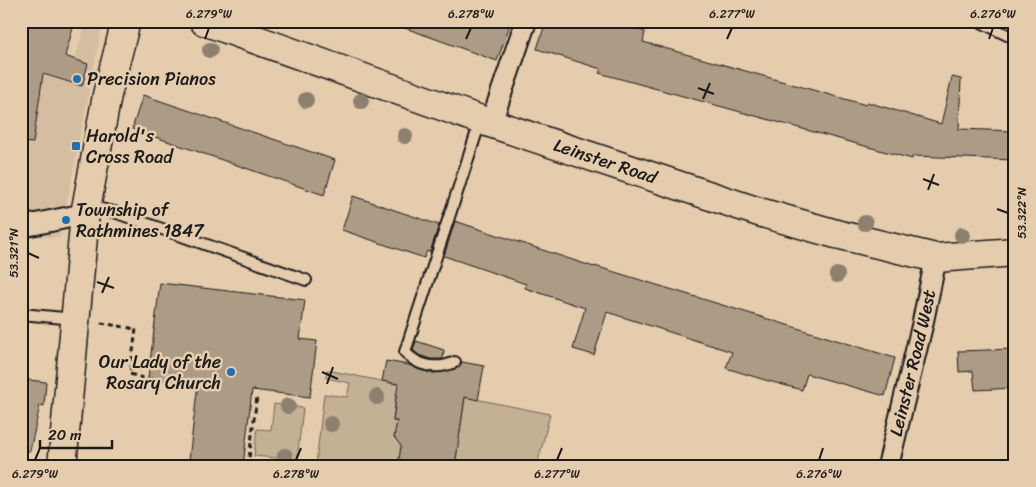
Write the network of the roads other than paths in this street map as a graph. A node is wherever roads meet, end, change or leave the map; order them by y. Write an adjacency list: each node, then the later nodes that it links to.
1 (126, 21): 7 (street)
2 (204, 21): 6 (street, Leinster Road)
3 (526, 21): 6 (street)
4 (980, 21): 5 (lane)
5 (1015, 34)
6 (486, 121): 10 (street, Leinster Road); 14 (lane)
7 (86, 210): 8 (street); 11 (lane); 13 (street)
8 (21, 227)
9 (1015, 252): 10 (street, Leinster Road)
10 (936, 258): 16 (street, Leinster Road West)
11 (306, 280)
12 (21, 314): 13 (lane)
13 (76, 319): 15 (street)
14 (456, 362)
15 (62, 466)
16 (888, 466)

